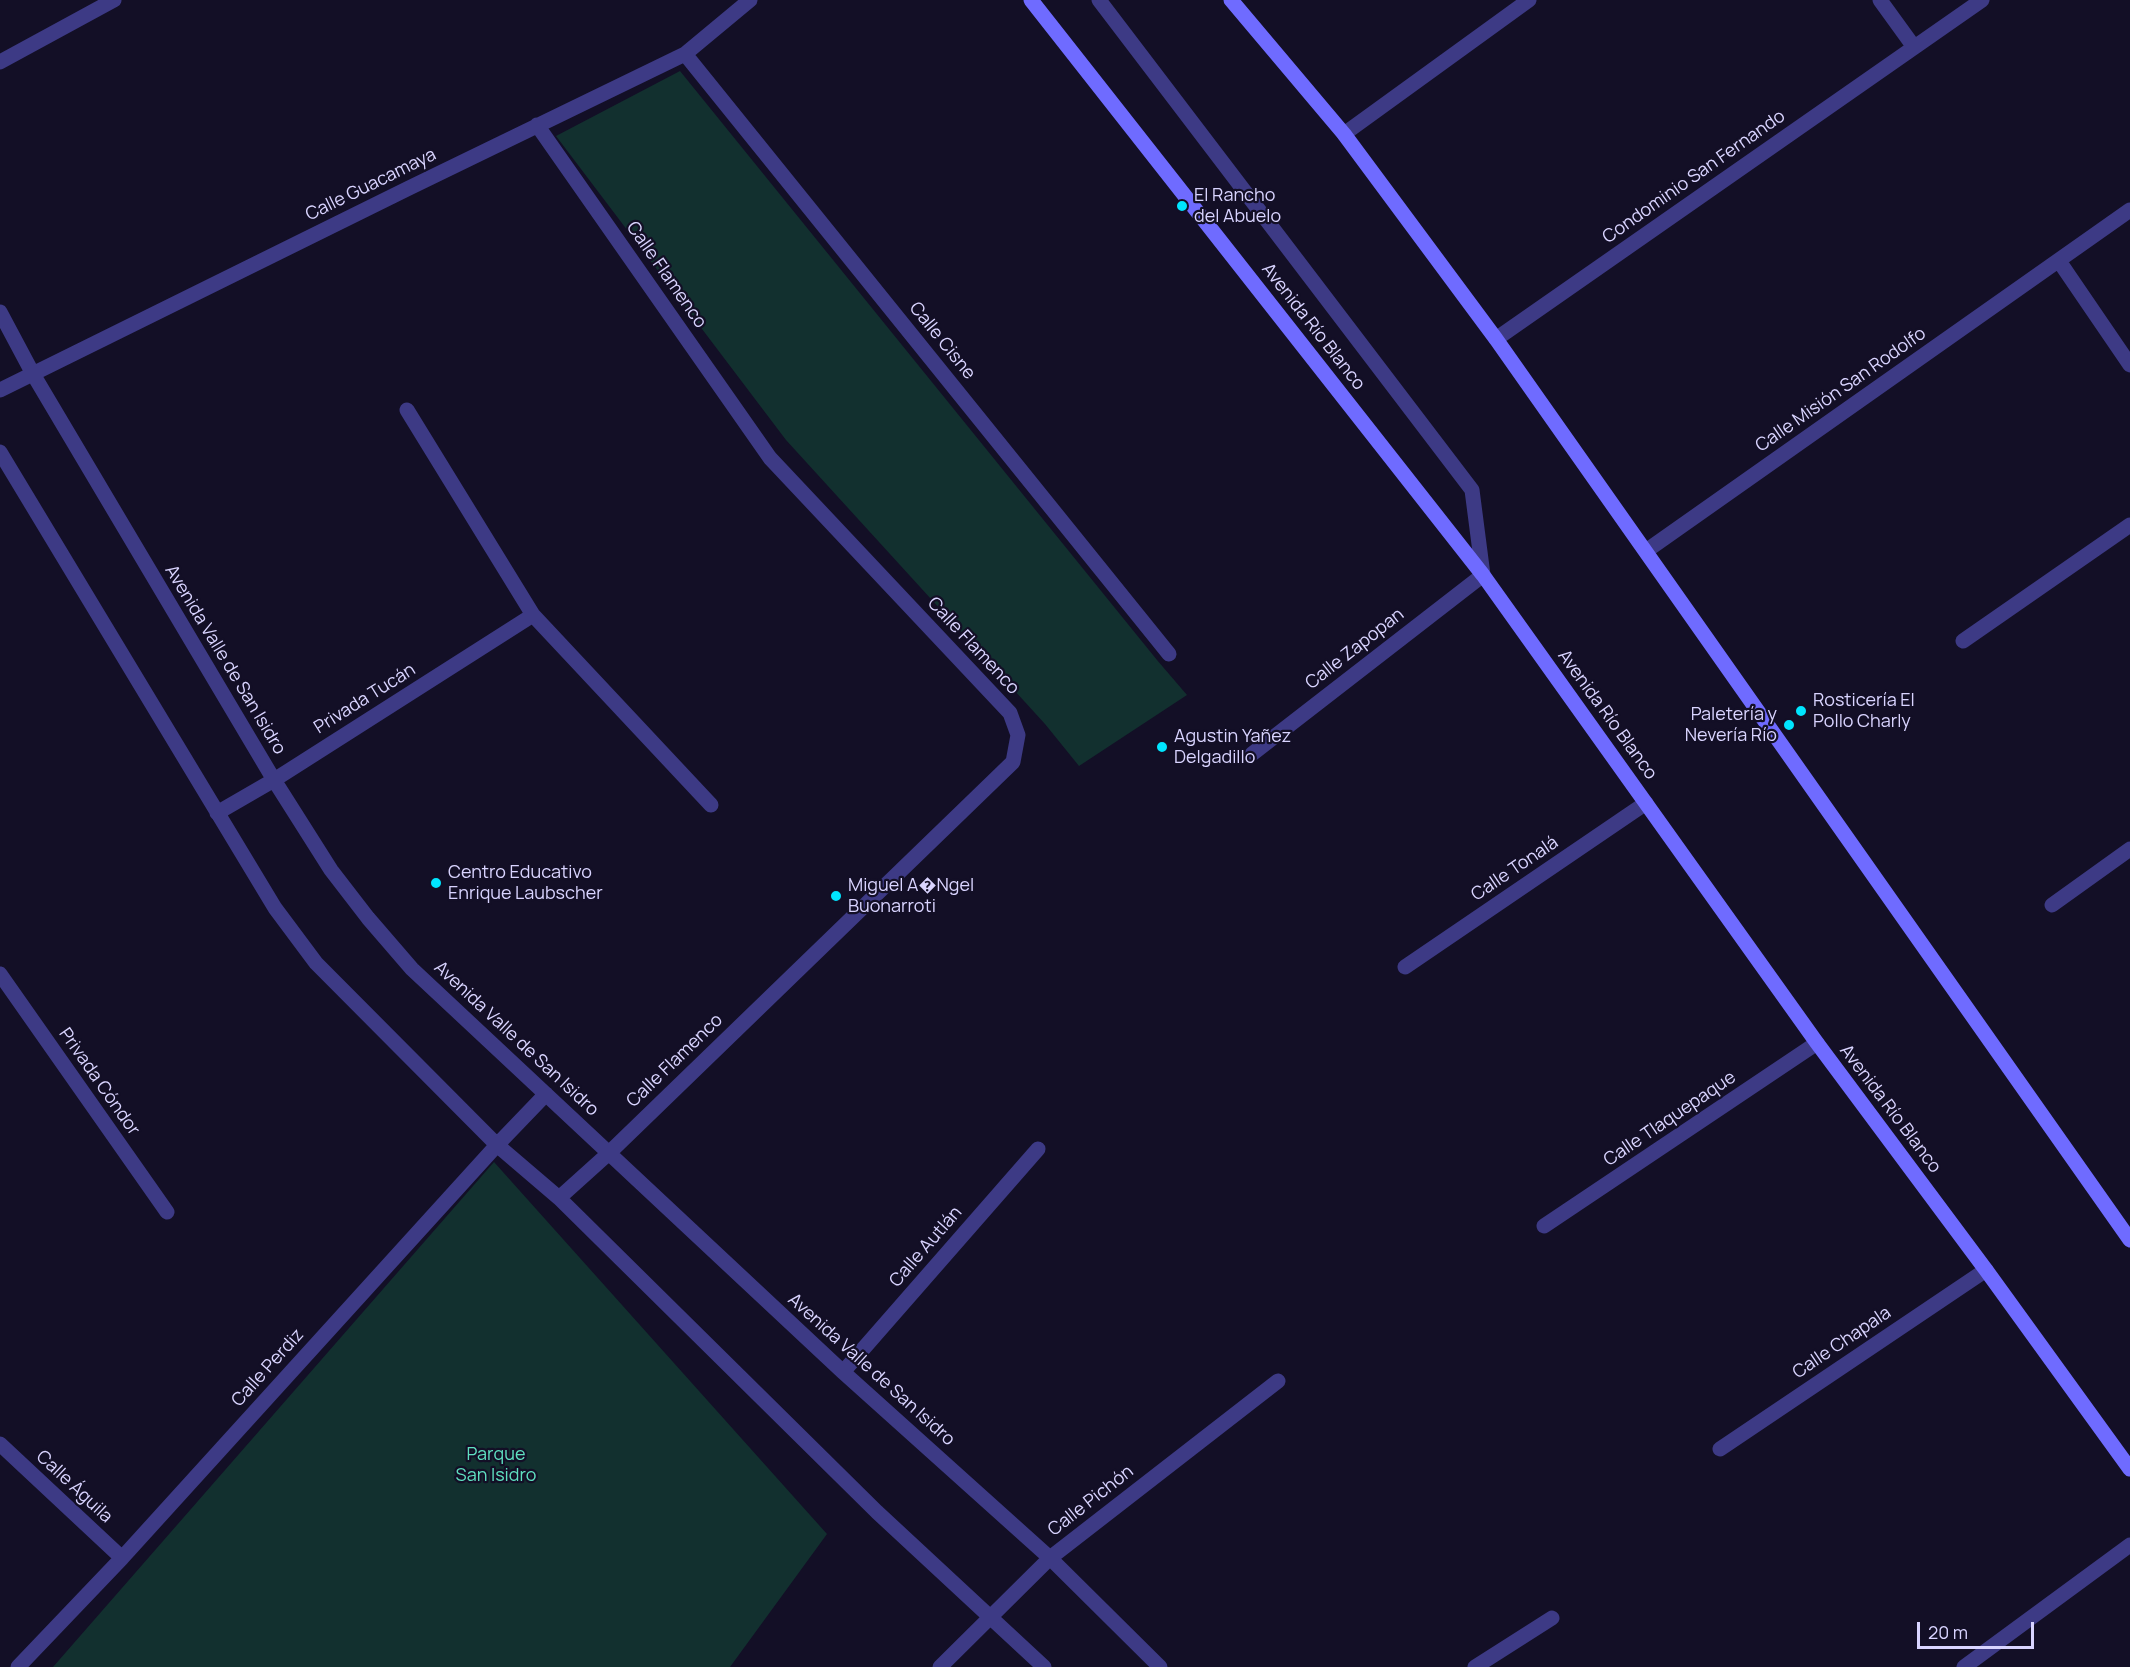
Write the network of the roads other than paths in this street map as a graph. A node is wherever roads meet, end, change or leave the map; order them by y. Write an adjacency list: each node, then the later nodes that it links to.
1 (114, 0): 11 (street)
2 (750, 0): 10 (street, Calle Guacamaya)
3 (1031, 0): 25 (street, Avenida Río Blanco)
4 (1099, 0): 25 (street)
5 (1231, 0): 13 (street)
6 (1529, 0): 13 (street)
7 (1880, 0): 9 (street)
8 (1982, 0): 9 (street, Condominio San Fernando)
9 (1914, 47): 17 (street, Condominio San Fernando)
10 (685, 54): 12 (street, Calle Guacamaya); 28 (street, Calle Cisne)
11 (0, 62)
12 (537, 125): 19 (street, Calle Guacamaya); 42 (street, Calle Flamenco)
13 (1344, 134): 17 (street)
14 (2130, 210): 15 (street, Calle Misión San Rodolfo)
15 (2059, 261): 18 (street); 24 (street, Calle Misión San Rodolfo)
16 (0, 312): 19 (street, Avenida Valle de San Isidro)
17 (1496, 339): 24 (street)
18 (2130, 364)
19 (33, 374): 20 (street, Calle Guacamaya); 30 (street, Avenida Valle de San Isidro)
20 (0, 390)
21 (407, 410): 26 (street)
22 (0, 452): 33 (street)
23 (2130, 525): 27 (street)
24 (1646, 551): 46 (street)
25 (1483, 575): 29 (street, Calle Zapopan); 31 (street, Avenida Río Blanco)
26 (532, 615): 30 (street, Privada Tucán); 32 (street)
27 (1963, 641)
28 (1169, 654)
29 (1252, 754)
30 (274, 780): 33 (street, Privada Tucán); 39 (street, Avenida Valle de San Isidro)
31 (1646, 803): 36 (street, Calle Tonalá); 38 (street, Avenida Río Blanco)
32 (711, 805)
33 (217, 813): 40 (street)
34 (2130, 849): 35 (street)
35 (2052, 905)
36 (1405, 967)
37 (0, 974): 44 (street, Privada Cóndor)
38 (1817, 1044): 45 (street, Calle Tlaquepaque); 47 (street, Avenida Río Blanco)
39 (546, 1094): 40 (street, Calle Perdiz); 42 (street, Avenida Valle de San Isidro)
40 (497, 1145): 43 (street); 54 (street, Calle Perdiz)
41 (1038, 1149): 48 (street, Calle Autlán)
42 (609, 1153): 43 (street, Calle Flamenco); 48 (street, Avenida Valle de San Isidro)
43 (559, 1198): 56 (street)
44 (166, 1212)
45 (1544, 1226)
46 (2130, 1240)
47 (1986, 1270): 51 (street, Calle Chapala); 52 (street, Avenida Río Blanco)
48 (843, 1372): 55 (street, Avenida Valle de San Isidro)
49 (1278, 1381): 55 (street, Calle Pichón)
50 (0, 1444): 54 (street, Calle Águila)
51 (1720, 1449)
52 (2130, 1468)
53 (2130, 1545): 63 (street)
54 (122, 1558): 58 (street, Calle Perdiz)
55 (1050, 1558): 56 (street, Calle Pichón); 61 (street, Avenida Valle de San Isidro)
56 (990, 1616): 59 (street, Calle Pichón); 60 (street)
57 (1552, 1618): 62 (street)
58 (18, 1667)
59 (940, 1667)
60 (1044, 1667)
61 (1160, 1667)
62 (1475, 1667)
63 (1964, 1667)

